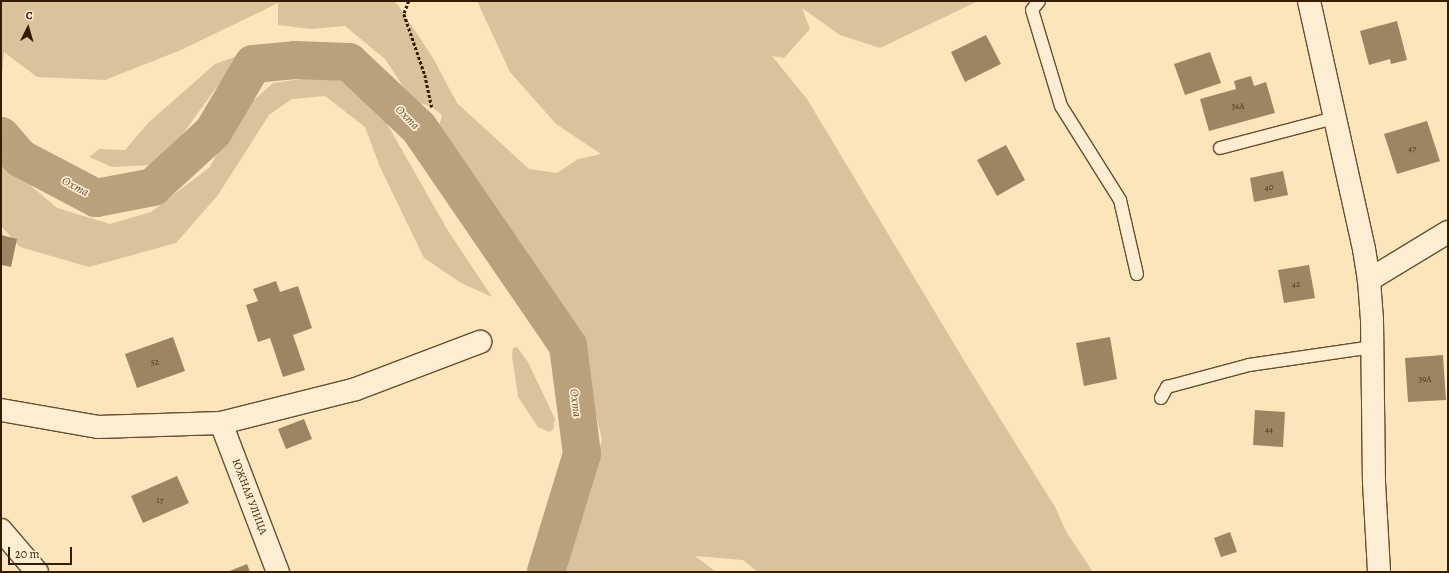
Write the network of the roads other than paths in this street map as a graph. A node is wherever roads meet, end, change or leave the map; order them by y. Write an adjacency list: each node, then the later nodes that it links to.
1 (1039, 1): 6 (lane)
2 (1309, 1): 3 (street)
3 (1334, 118): 4 (lane); 7 (street)
4 (1220, 148)
5 (1448, 232): 7 (street)
6 (1137, 274)
7 (1369, 280): 9 (street)
8 (480, 342): 12 (street)
9 (1372, 347): 10 (lane); 16 (street)
10 (1161, 398)
11 (1, 410): 12 (street)
12 (220, 423): 15 (street, ЮЖНАЯ УЛИЦА)
13 (1, 530): 14 (street)
14 (37, 572)
15 (278, 572)
16 (1379, 572)

